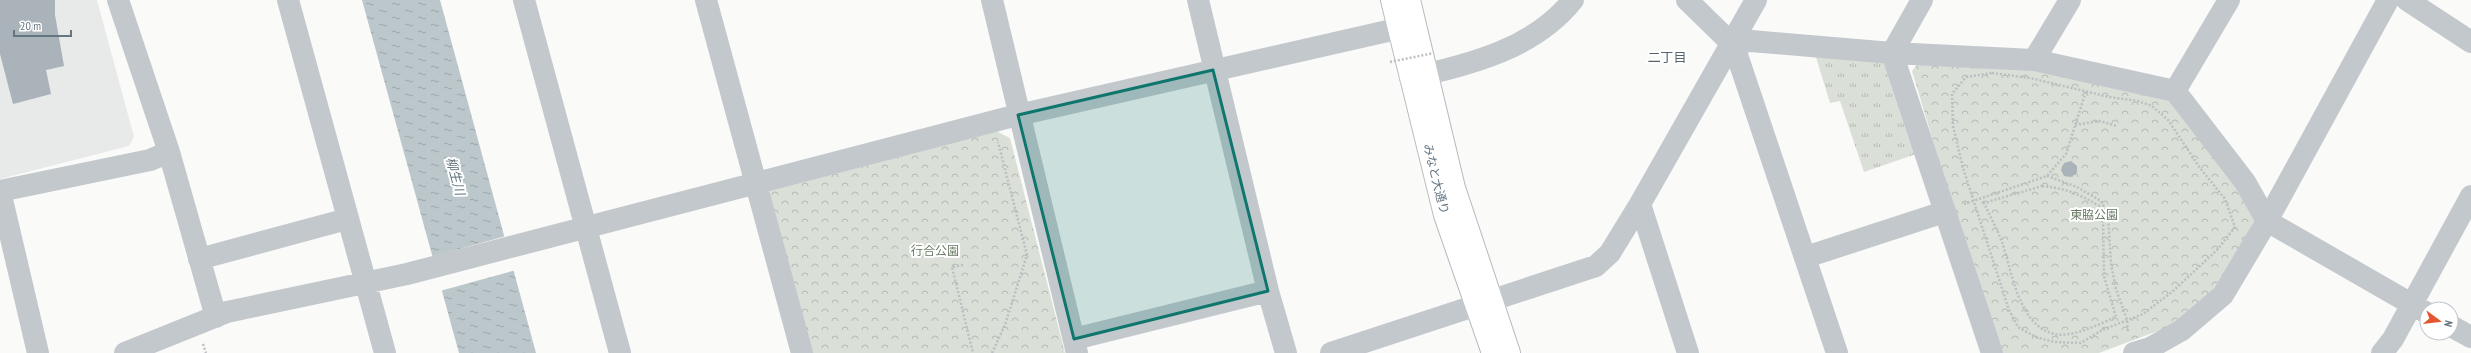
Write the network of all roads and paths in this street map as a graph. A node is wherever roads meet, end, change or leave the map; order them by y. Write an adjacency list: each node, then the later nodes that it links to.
1 (118, 0): 32 (street)
2 (288, 0): 41 (street)
3 (524, 0): 43 (street)
4 (706, 0): 34 (street)
5 (992, 0): 28 (street)
6 (1198, 0): 24 (street)
7 (1392, 0): 17 (main road, みなと大通り)
8 (1409, 0): 17 (main road, みなと大通り)
9 (1573, 0): 25 (street)
10 (1687, 0): 19 (street)
11 (1756, 0): 19 (street)
12 (1922, 0): 21 (street)
13 (2070, 0): 22 (street)
14 (2229, 0): 27 (street)
15 (2388, 0): 42 (street)
16 (2407, 0): 18 (street)
17 (1406, 27): 24 (street); 25 (main road, みなと大通り)
18 (2471, 42)
19 (1731, 43): 21 (street); 39 (street); 44 (street)
20 (1434, 53): 23 (path, bridge)
21 (1892, 53): 22 (street); 40 (street)
22 (2034, 60): 26 (street)
23 (1390, 62)
24 (1213, 70): 28 (street); 48 (street)
25 (1418, 76): 50 (main road, みなと大通り)
26 (2088, 83): 27 (street); 29 (path); 38 (path); 54 (path)
27 (2175, 91): 42 (street)
28 (1018, 115): 34 (street); 57 (street)
29 (2075, 125): 30 (path); 33 (path)
30 (2117, 126)
31 (998, 140): 65 (path)
32 (169, 152): 36 (street); 45 (street)
33 (2047, 176): 38 (path); 54 (path)
34 (756, 182): 43 (street); 63 (street)
35 (2060, 187): 35 (path)
36 (0, 191): 59 (street)
37 (2471, 196): 49 (street)
38 (1974, 200): 40 (path); 54 (path)
39 (1640, 204): 50 (street); 70 (street)
40 (1944, 212): 44 (street); 72 (street)
41 (348, 219): 45 (street); 47 (street)
42 (2267, 221): 51 (street); 58 (street)
43 (585, 227): 47 (street); 62 (street)
44 (1806, 257): 71 (street)
45 (199, 259): 53 (street)
46 (963, 265): 64 (path)
47 (365, 283): 53 (street); 61 (street)
48 (1268, 291): 57 (street); 66 (street)
49 (2423, 301)
50 (1485, 303): 67 (street); 68 (main road, みなと大通り); 69 (main road, みなと大通り)
51 (2419, 307)
52 (2419, 309): 73 (street)
53 (216, 317): 60 (street)
54 (2128, 320): 58 (path)
55 (2459, 330): 56 (street)
56 (2471, 337)
57 (1075, 346)
58 (2131, 346)
59 (38, 353)
60 (125, 353)
61 (385, 353)
62 (620, 353)
63 (802, 353)
64 (973, 353)
65 (991, 353)
66 (1286, 353)
67 (1331, 353)
68 (1493, 353)
69 (1509, 353)
70 (1688, 353)
71 (1837, 353)
72 (1992, 353)
73 (2382, 353)

